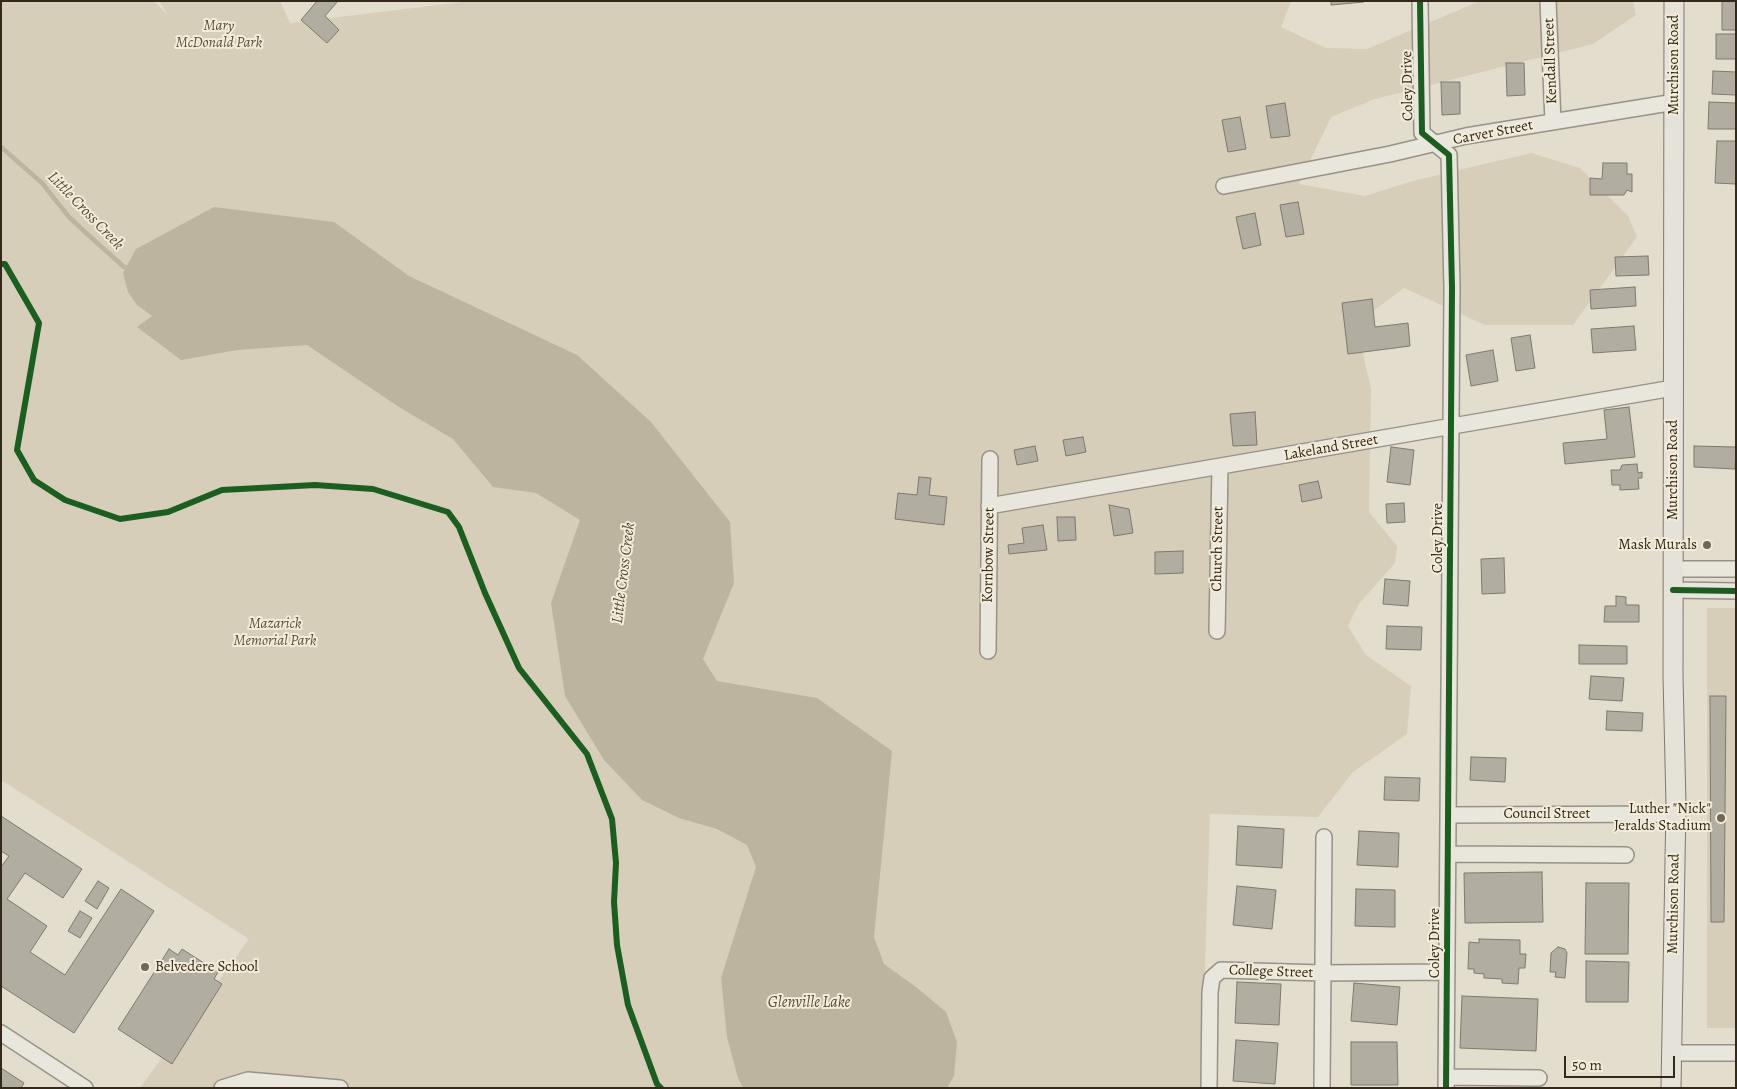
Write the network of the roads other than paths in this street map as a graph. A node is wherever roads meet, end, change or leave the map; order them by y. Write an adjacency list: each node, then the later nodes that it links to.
1 (1420, 1): 6 (street, Coley Drive)
2 (1548, 1): 5 (street, Kendall Street)
3 (1674, 1): 4 (main road, Murchison Road)
4 (1674, 102): 5 (street, Carver Street); 8 (main road, Murchison Road)
5 (1553, 122): 6 (street, Carver Street)
6 (1434, 144): 7 (street, Carver Street); 9 (street, Coley Drive)
7 (1224, 186)
8 (1673, 388): 9 (street, Lakeland Street); 13 (main road, Murchison Road)
9 (1451, 427): 11 (street, Lakeland Street); 20 (street, Coley Drive)
10 (990, 459): 12 (street, Kornbow Street)
11 (1220, 467): 12 (street, Lakeland Street); 17 (street, Church Street)
12 (989, 506): 18 (street, Kornbow Street)
13 (1674, 569): 14 (street); 15 (main road, Murchison Road)
14 (1736, 569)
15 (1673, 590): 16 (street); 19 (main road, Murchison Road)
16 (1736, 591)
17 (1217, 631)
18 (988, 652)
19 (1676, 814): 20 (street, Council Street); 27 (main road, Murchison Road)
20 (1448, 815): 22 (street, Coley Drive)
21 (1324, 837): 25 (street)
22 (1448, 854): 23 (street); 24 (street, Coley Drive)
23 (1626, 855)
24 (1447, 972): 25 (street, College Street); 30 (street, Coley Drive)
25 (1322, 973): 34 (street, College Street); 35 (street)
26 (1, 1033): 31 (street)
27 (1670, 1053): 28 (street); 36 (main road, Murchison Road)
28 (1736, 1053)
29 (1539, 1078): 30 (street)
30 (1446, 1083)
31 (85, 1088)
32 (222, 1088): 33 (street)
33 (340, 1088)
34 (1209, 1088)
35 (1322, 1088)
36 (1671, 1088)

